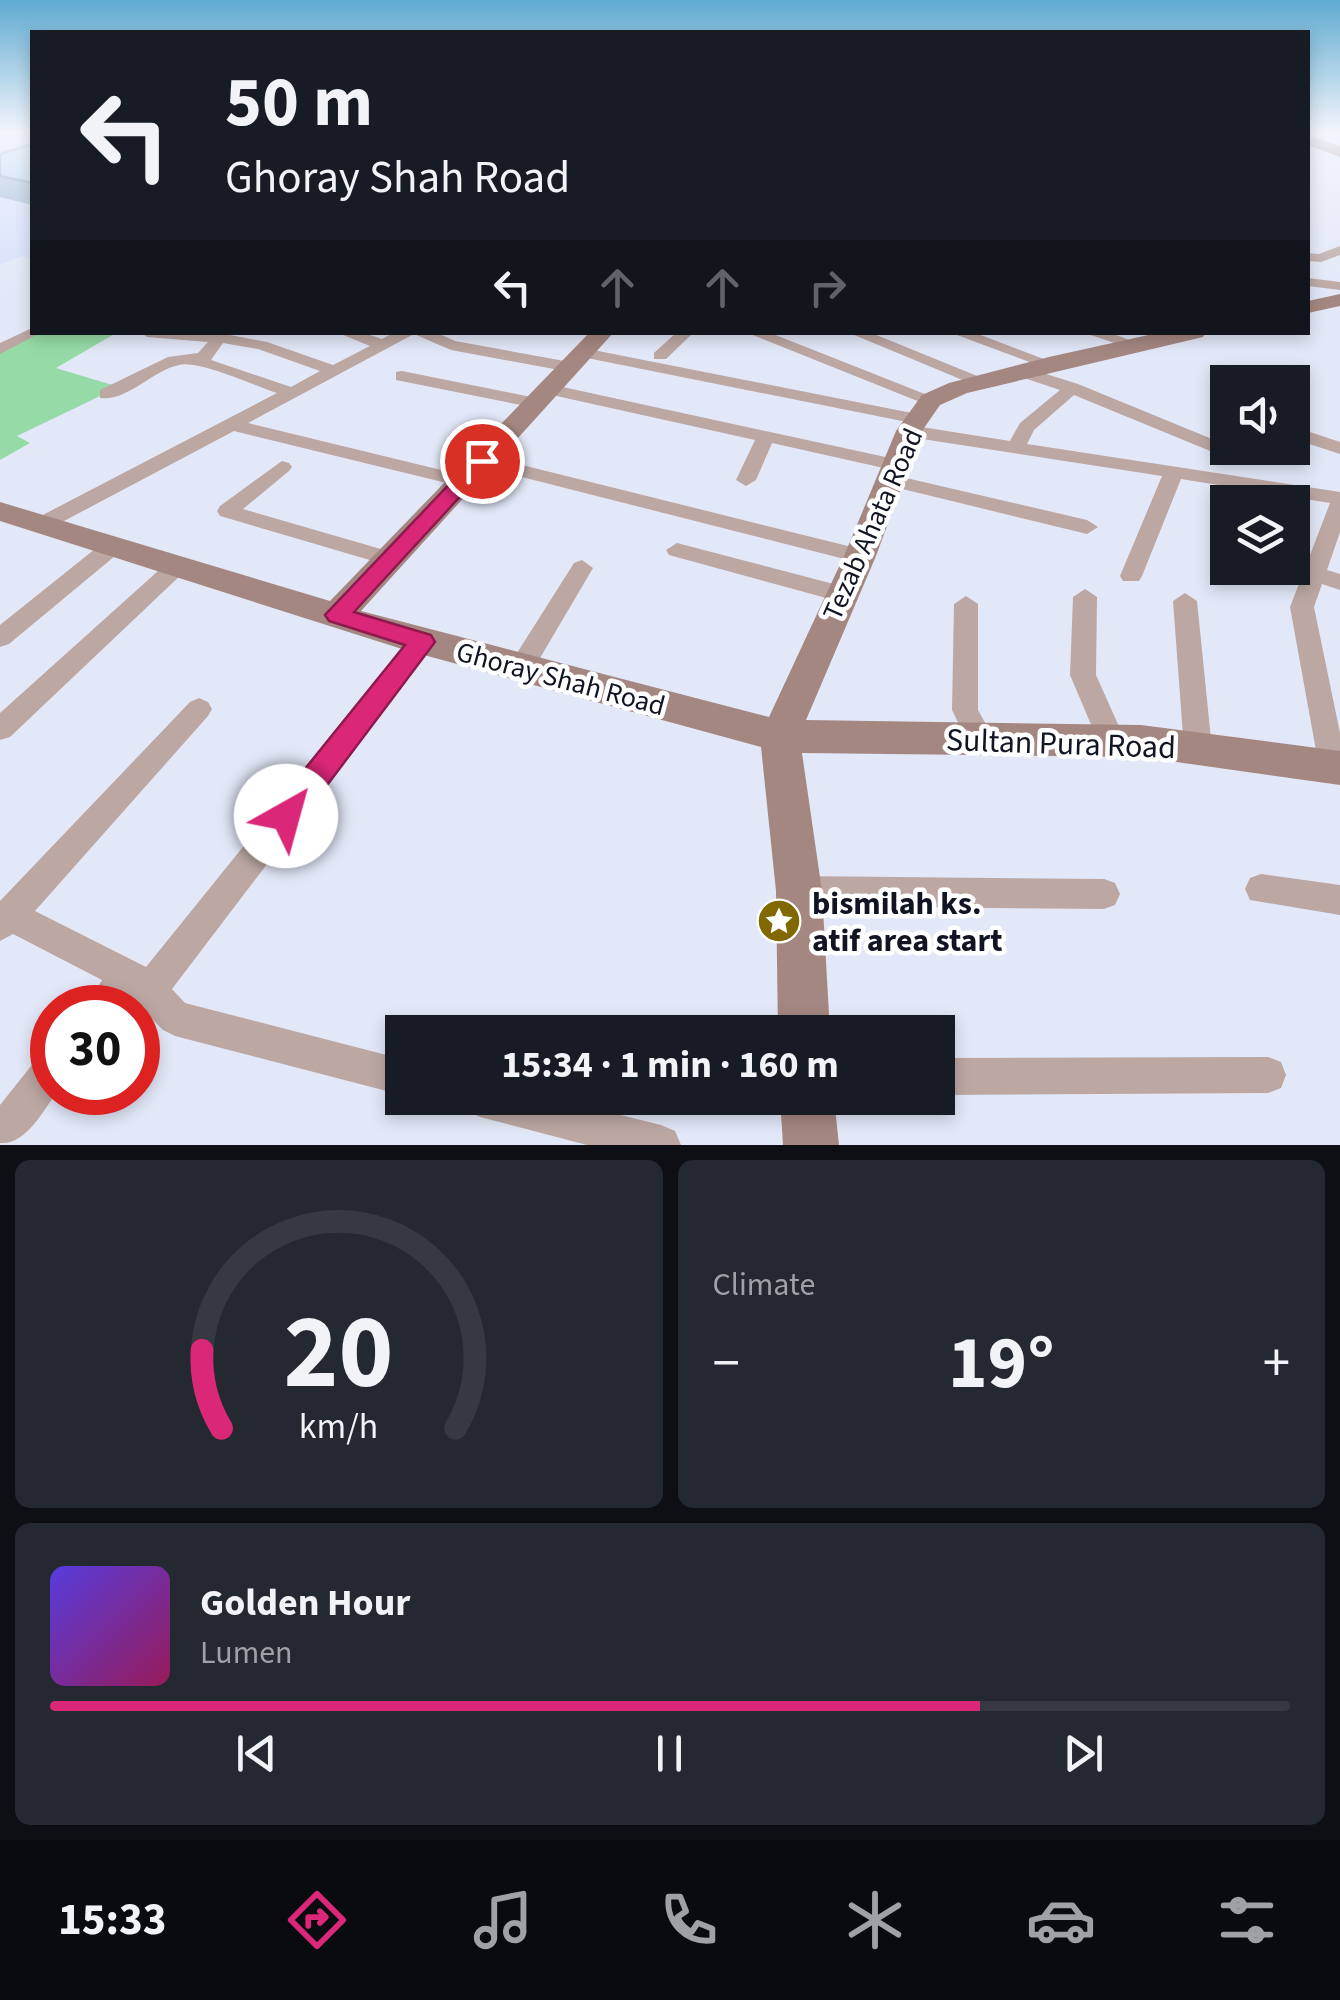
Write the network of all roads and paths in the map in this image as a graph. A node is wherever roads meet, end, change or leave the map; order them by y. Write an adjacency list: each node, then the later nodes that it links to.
1 (1310, 242): 2 (street)
2 (1338, 250): 3 (street)
3 (1310, 258)
4 (1310, 282): 5 (street)
5 (1340, 286)
6 (1340, 300): 7 (main road)
7 (1310, 307)
8 (30, 334): 21 (street)
9 (222, 335): 24 (street); 26 (street)
10 (352, 335): 19 (street)
11 (402, 335): 19 (street)
12 (427, 335): 22 (street)
13 (684, 335): 23 (street)
14 (758, 335): 33 (street)
15 (862, 335): 28 (street)
16 (963, 335): 25 (street)
17 (1100, 335): 20 (street)
18 (1180, 335): 20 (main road, Tezab Ahata Road)
19 (384, 345): 26 (street)
20 (1135, 345): 25 (main road, Tezab Ahata Road)
21 (0, 348)
22 (585, 351): 32 (main road); 33 (street)
23 (660, 356)
24 (204, 358): 30 (street); 31 (street)
25 (1036, 368): 28 (main road, Tezab Ahata Road); 29 (street)
26 (336, 371): 30 (street)
27 (402, 376): 32 (street)
28 (983, 382): 33 (main road, Tezab Ahata Road)
29 (1072, 388): 37 (street); 38 (street)
30 (293, 393): 34 (street)
31 (106, 394)
32 (543, 396): 35 (street); 41 (main road)
33 (919, 417): 38 (street); 42 (main road, Tezab Ahata Road)
34 (233, 425): 41 (street); 47 (street)
35 (767, 435): 42 (street); 44 (street)
36 (1310, 438): 39 (street)
37 (1210, 445)
38 (1016, 448): 43 (street)
39 (1340, 448)
40 (282, 467): 52 (street)
41 (472, 471): 51 (street); 52 (main road)
42 (893, 472): 48 (street); 51 (main road, Tezab Ahata Road)
43 (1174, 472): 45 (street); 56 (street)
44 (746, 480)
45 (1340, 501): 55 (street)
46 (0, 512): 47 (main road, Ghoray Shah Road)
47 (42, 524): 49 (main road, Ghoray Shah Road)
48 (1087, 527)
49 (112, 546): 53 (main road, Ghoray Shah Road); 63 (street)
50 (677, 550): 58 (street)
51 (860, 556): 58 (main road, Tezab Ahata Road)
52 (390, 559): 62 (main road)
53 (176, 568): 62 (main road, Ghoray Shah Road); 67 (street)
54 (582, 568): 65 (street)
55 (1314, 574): 57 (street); 72 (street)
56 (1132, 576)
57 (1340, 582)
58 (841, 594): 68 (main road, Tezab Ahata Road)
59 (1085, 596): 70 (street)
60 (1184, 601): 71 (street)
61 (966, 604): 69 (street)
62 (337, 615): 64 (main road, Ghoray Shah Road)
63 (0, 638)
64 (422, 642): 65 (main road, Ghoray Shah Road); 78 (street)
65 (521, 668): 68 (main road, Ghoray Shah Road)
66 (199, 709): 77 (street)
67 (0, 729)
68 (780, 736): 69 (main road, Sultan Pura Road); 74 (main road)
69 (980, 739): 70 (main road, Sultan Pura Road)
70 (1112, 740): 71 (main road, Sultan Pura Road)
71 (1198, 749): 72 (main road, Sultan Pura Road)
72 (1337, 768)
73 (1261, 889): 76 (street)
74 (799, 892): 75 (street); 80 (main road)
75 (1104, 894)
76 (1340, 900)
77 (4, 920): 78 (street)
78 (138, 982): 79 (street); 81 (street)
79 (134, 985)
80 (803, 1015)
81 (385, 1073)
82 (1268, 1075): 83 (street)
83 (955, 1078)
84 (30, 1098): 87 (street)
85 (546, 1115): 88 (street)
86 (809, 1115): 89 (main road)
87 (0, 1124)
88 (662, 1145)
89 (811, 1145)

